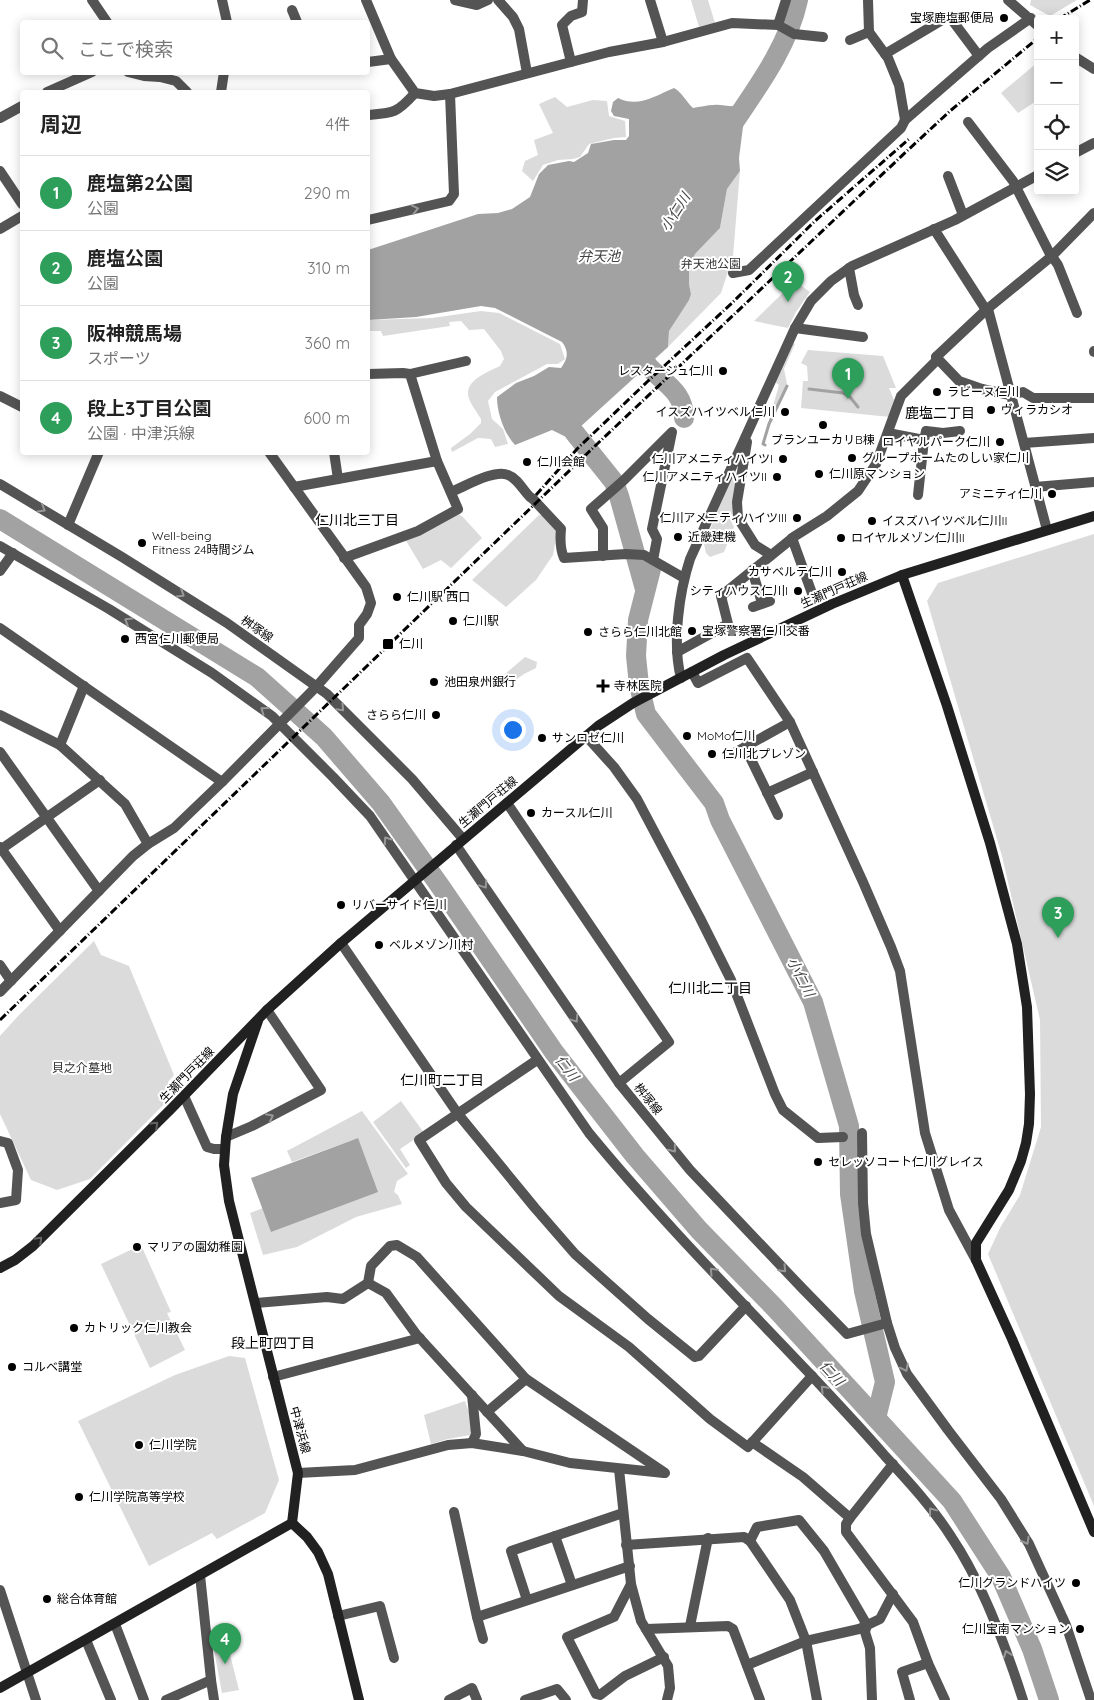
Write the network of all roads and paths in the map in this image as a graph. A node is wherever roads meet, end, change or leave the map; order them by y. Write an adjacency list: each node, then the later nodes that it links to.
1 (92, 0): 13 (street)
2 (222, 0): 14 (street)
3 (366, 0): 24 (street)
4 (455, 0): 5 (street)
5 (488, 0)
6 (498, 0): 29 (street)
7 (583, 0): 27 (street)
8 (650, 0): 21 (street)
9 (786, 0): 17 (street)
10 (868, 0): 18 (street)
11 (1008, 0): 16 (street)
12 (292, 10): 15 (street)
13 (106, 20)
14 (227, 20)
15 (296, 20)
16 (1034, 22): 23 (street)
17 (778, 25): 19 (street); 21 (street)
18 (869, 32): 20 (street); 22 (street)
19 (823, 37)
20 (850, 40)
21 (663, 42): 27 (street)
22 (885, 54): 23 (street); 41 (street)
23 (979, 56): 41 (street)
24 (391, 59): 26 (street); 36 (street)
25 (1079, 60): 28 (street)
26 (370, 62)
27 (571, 62): 29 (street)
28 (1094, 69)
29 (527, 73): 37 (street)
30 (85, 75): 33 (street)
31 (140, 75): 34 (street)
32 (224, 75): 35 (street)
33 (52, 90)
34 (185, 90)
35 (221, 90)
36 (415, 94): 37 (street); 39 (street)
37 (450, 94): 53 (street, one-way to 37)
38 (20, 107): 40 (street)
39 (370, 115)
40 (0, 118)
41 (905, 120): 58 (street)
42 (968, 122): 48 (street)
43 (1094, 143): 44 (street)
44 (1079, 152)
45 (0, 171): 49 (street)
46 (948, 176): 51 (street)
47 (1034, 177): 48 (street)
48 (1016, 186): 51 (street); 56 (street)
49 (20, 201)
50 (1094, 213): 56 (street)
51 (963, 215): 55 (street)
52 (20, 217): 54 (street)
53 (370, 220)
54 (0, 229)
55 (934, 229): 57 (street); 60 (street)
56 (1052, 256): 60 (street); 61 (street)
57 (849, 268): 59 (street); 62 (street)
58 (733, 273)
59 (858, 305)
60 (987, 310): 64 (street); 68 (street)
61 (1077, 313)
62 (795, 328): 63 (street); 73 (street)
63 (863, 337)
64 (936, 357): 68 (street); 74 (street)
65 (466, 361): 67 (street)
66 (370, 374): 67 (street)
67 (410, 374): 81 (street)
68 (1010, 394): 70 (street); 77 (street)
69 (0, 396): 71 (street)
70 (1094, 398)
71 (20, 406)
72 (960, 431): 76 (street)
73 (748, 432): 96 (street); 102 (street)
74 (888, 433): 76 (street); 92 (street)
75 (1094, 438): 77 (street)
76 (924, 440): 88 (street)
77 (1024, 443): 86 (street)
78 (98, 455): 90 (street)
79 (271, 455): 85 (street)
80 (334, 455): 82 (street)
81 (437, 461): 82 (street); 87 (street)
82 (338, 478): 85 (street)
83 (1094, 482): 86 (street)
84 (0, 484): 90 (street, 桝塚線, one-way to 90)
85 (294, 486): 98 (street)
86 (1035, 487): 91 (street)
87 (452, 492): 95 (street); 98 (street)
88 (918, 495)
89 (1094, 516): 91 (street, 生瀬門戸荘線)
90 (68, 525): 110 (street, 桝塚線, one-way to 110)
91 (1047, 530): 101 (street, 生瀬門戸荘線)
92 (792, 538): 96 (street); 103 (street)
93 (0, 546): 94 (street)
94 (13, 553): 100 (street); 113 (street, one-way to 94)
95 (603, 556): 97 (street); 97 (street)
96 (771, 556): 99 (street)
97 (648, 557): 102 (street)
98 (344, 558): 110 (street)
99 (752, 570): 104 (street); 106 (street)
100 (0, 571)
101 (902, 575): 107 (street, 生瀬門戸荘線); 150 (street)
102 (684, 578): 106 (street)
103 (814, 599)
104 (762, 604)
105 (0, 628): 109 (street)
106 (677, 652): 108 (street)
107 (692, 672): 108 (street, 生瀬門戸荘線); 112 (street)
108 (681, 678): 114 (street, 生瀬門戸荘線)
109 (84, 686): 115 (street); 121 (street)
110 (315, 688): 113 (street); 127 (street, 桝塚線, one-way to 127)
111 (0, 715): 115 (street)
112 (790, 722): 116 (street); 119 (street)
113 (281, 723): 121 (street); 129 (street, one-way to 113)
114 (586, 736): 123 (street, 生瀬門戸荘線); 145 (street)
115 (60, 745): 120 (street)
116 (745, 747): 118 (street); 122 (street)
117 (0, 752): 125 (street)
118 (734, 753)
119 (813, 772): 122 (street); 150 (street)
120 (100, 780): 125 (street); 126 (street)
121 (222, 782): 126 (street)
122 (767, 793): 124 (street)
123 (507, 803): 127 (street, 生瀬門戸荘線); 141 (street)
124 (778, 815)
125 (47, 818): 128 (street); 130 (street)
126 (148, 844): 130 (street)
127 (458, 844): 129 (street, 生瀬門戸荘線); 141 (street, 桝塚線, one-way to 141)
128 (0, 849): 131 (street)
129 (418, 878): 132 (street, 生瀬門戸荘線); 140 (street)
130 (99, 891): 131 (street)
131 (60, 931): 134 (street)
132 (341, 943): 136 (street, 生瀬門戸荘線); 143 (street)
133 (0, 965): 134 (street)
134 (12, 981): 135 (street)
135 (0, 992)
136 (267, 1010): 137 (street, 生瀬門戸荘線); 146 (street, one-way to 136)
137 (259, 1018): 138 (street, 生瀬門戸荘線); 139 (street, 中津浜線)
138 (227, 1052): 139 (street); 142 (street, 生瀬門戸荘線)
139 (247, 1054): 146 (street, 中津浜線)
140 (537, 1060): 143 (street); 154 (street, one-way to 140)
141 (619, 1083): 155 (street, 桝塚線, one-way to 155)
142 (184, 1096): 148 (street); 151 (street, 生瀬門戸荘線, one-way to 142)
143 (458, 1114): 154 (street); 162 (street)
144 (862, 1133): 155 (street)
145 (843, 1136)
146 (226, 1138): 148 (street, 中津浜線)
147 (0, 1141): 149 (street)
148 (224, 1149): 153 (street, 中津浜線)
149 (0, 1202)
150 (976, 1260): 172 (street)
151 (0, 1268)
152 (368, 1283): 153 (street); 156 (street); 159 (street)
153 (256, 1303): 158 (street, 中津浜線)
154 (746, 1306): 157 (street)
155 (885, 1323): 217 (street, one-way to 217)
156 (420, 1338): 158 (street); 160 (street)
157 (812, 1376): 162 (street); 165 (street, one-way to 157)
158 (274, 1378): 167 (street, 中津浜線)
159 (526, 1379): 161 (street); 166 (street)
160 (472, 1396): 161 (street); 163 (street)
161 (487, 1412): 164 (street)
162 (752, 1442): 170 (street)
163 (472, 1443): 164 (street); 167 (street)
164 (523, 1451): 166 (street)
165 (893, 1464): 170 (street); 216 (street, one-way to 165)
166 (619, 1469): 169 (street)
167 (298, 1473): 171 (street, 中津浜線)
168 (454, 1512): 185 (street)
169 (623, 1513): 173 (street); 176 (street)
170 (850, 1518): 182 (street)
171 (292, 1523): 178 (street); 184 (street)
172 (1094, 1532)
173 (554, 1536): 179 (street); 183 (street)
174 (708, 1538): 175 (street); 176 (street); 188 (street)
175 (750, 1541): 187 (street); 192 (street)
176 (626, 1545): 177 (street)
177 (630, 1566): 179 (street); 180 (street)
178 (200, 1575): 186 (street); 198 (street)
179 (572, 1584): 183 (street)
180 (631, 1584): 189 (street); 193 (street)
181 (0, 1590): 197 (street)
182 (893, 1594): 187 (street); 195 (street)
183 (527, 1600): 185 (street)
184 (338, 1616): 194 (street); 205 (street)
185 (477, 1617): 190 (street)
186 (115, 1624): 191 (street); 202 (street)
187 (867, 1625): 192 (street); 213 (street)
188 (690, 1626): 189 (street); 196 (street)
189 (646, 1629): 193 (street)
190 (483, 1639)
191 (86, 1640): 197 (street); 201 (street)
192 (806, 1642): 196 (street); 212 (street)
193 (664, 1657): 210 (street)
194 (394, 1658)
195 (928, 1663): 214 (street); 215 (street)
196 (747, 1665): 211 (street)
197 (26, 1673): 199 (street); 200 (street)
198 (211, 1680): 203 (street); 204 (street)
199 (0, 1688)
200 (36, 1700)
201 (111, 1700)
202 (144, 1700)
203 (166, 1700)
204 (214, 1700)
205 (359, 1700)
206 (450, 1700): 207 (street)
207 (477, 1700)
208 (525, 1700): 209 (street)
209 (566, 1700)
210 (667, 1700)
211 (760, 1700)
212 (817, 1700)
213 (872, 1700)
214 (910, 1700)
215 (945, 1700)
216 (1023, 1700)
217 (1091, 1700)

